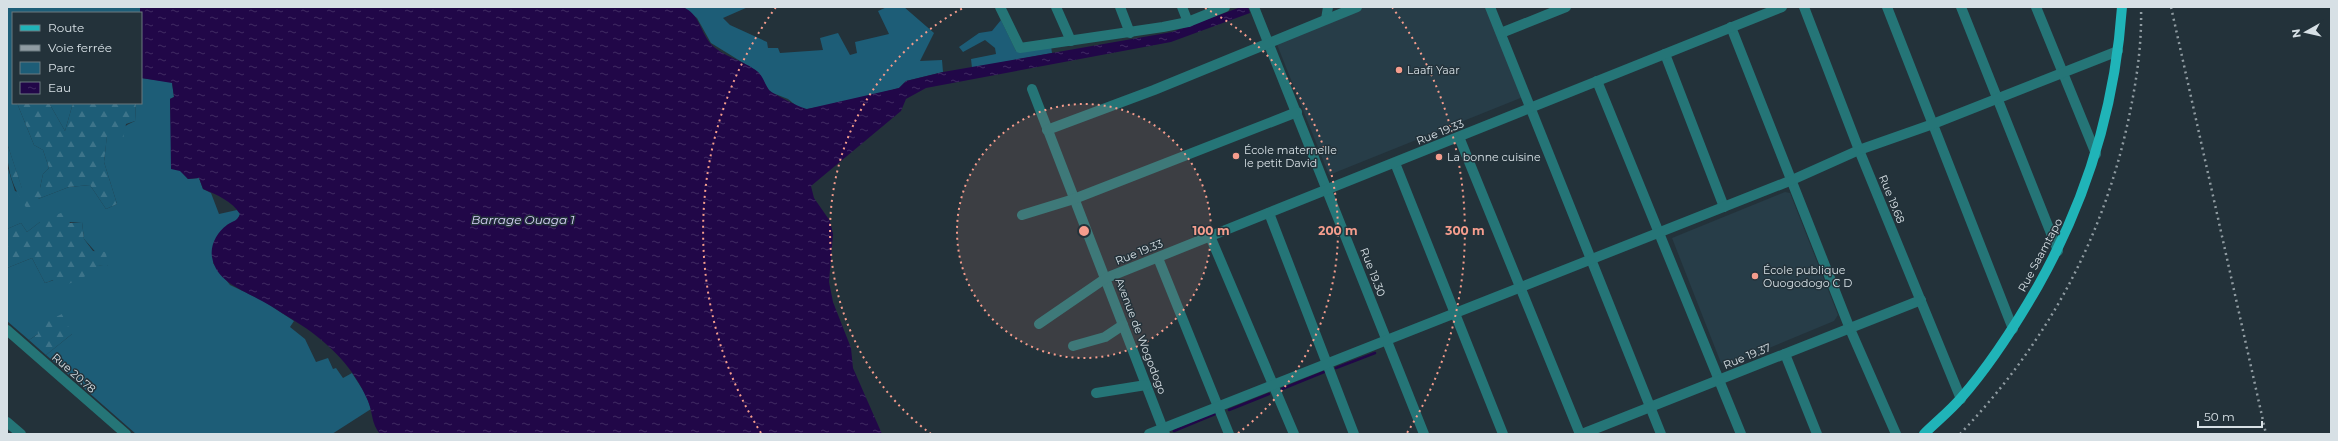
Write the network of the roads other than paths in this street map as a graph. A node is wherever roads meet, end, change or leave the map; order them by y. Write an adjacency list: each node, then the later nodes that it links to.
1 (1000, 7): 22 (street)
2 (1056, 7): 22 (street)
3 (1120, 7): 20 (street)
4 (1182, 7): 18 (street)
5 (1225, 7): 18 (street)
6 (1254, 7): 23 (street, Rue 19.30)
7 (1328, 7): 17 (street)
8 (1357, 7): 17 (street)
9 (1490, 7): 21 (street)
10 (1566, 7): 21 (street)
11 (1782, 7): 19 (street, Rue 19.33)
12 (1804, 7): 35 (street, Rue 19.68)
13 (1887, 7): 32 (street)
14 (1961, 7): 29 (street)
15 (2036, 7): 26 (street)
16 (2122, 7): 24 (main road, Rue Saamtapo)
17 (1326, 19): 23 (street)
18 (1188, 22): 20 (street)
19 (1731, 27): 25 (street, Rue 19.33); 38 (street)
20 (1130, 33): 22 (street)
21 (1501, 33): 30 (street)
22 (1071, 41)
23 (1268, 43): 31 (street, Rue 19.30); 33 (street)
24 (2118, 50): 26 (street); 36 (main road, Rue Saamtapo)
25 (1665, 54): 27 (street, Rue 19.33); 41 (street)
26 (2064, 73): 29 (street); 36 (street)
27 (1597, 81): 30 (street, Rue 19.33); 44 (street)
28 (1032, 89): 33 (street, Avenue de Wogodogo)
29 (1997, 99): 32 (street); 46 (street)
30 (1530, 108): 34 (street, Rue 19.33); 48 (street)
31 (1297, 112): 39 (street, Rue 19.30); 40 (street)
32 (1933, 124): 35 (street); 56 (street)
33 (1047, 130): 40 (street, Avenue de Wogodogo)
34 (1459, 137): 37 (street, Rue 19.33); 50 (street)
35 (1859, 150): 38 (street); 51 (street, Rue 19.68)
36 (2096, 154): 46 (main road, Rue Saamtapo)
37 (1395, 163): 39 (street, Rue 19.33); 52 (street)
38 (1792, 180): 41 (street); 55 (street)
39 (1328, 189): 42 (street, Rue 19.33); 58 (street, Rue 19.30)
40 (1074, 199): 43 (street); 49 (street, Avenue de Wogodogo)
41 (1724, 207): 44 (street)
42 (1269, 213): 45 (street, Rue 19.33); 61 (street)
43 (1022, 214)
44 (1659, 233): 48 (street); 62 (street)
45 (1210, 236): 47 (street, Rue 19.33); 64 (street)
46 (2058, 251): 56 (main road, Rue Saamtapo)
47 (1158, 258): 49 (street, Rue 19.33); 67 (street)
48 (1591, 260): 50 (street); 68 (street)
49 (1106, 278): 53 (street, Rue 19.33); 54 (street, Avenue de Wogodogo)
50 (1522, 287): 52 (street); 79 (street)
51 (1921, 300): 55 (street, Rue 19.37); 66 (street, Rue 19.68)
52 (1454, 314): 58 (street); 78 (street)
53 (1039, 324)
54 (1123, 325): 59 (street); 63 (street, Avenue de Wogodogo)
55 (1850, 329): 60 (street, Rue 19.37); 83 (street)
56 (2013, 329): 66 (main road, Rue Saamtapo)
57 (7, 330): 72 (street, Rue 20.78)
58 (1387, 340): 61 (street); 77 (street, Rue 19.30)
59 (1073, 346)
60 (1785, 354): 62 (street, Rue 19.37); 82 (street)
61 (1328, 364): 64 (street); 76 (street)
62 (1718, 380): 68 (street, Rue 19.37); 81 (street)
63 (1146, 385): 65 (street); 70 (street, Avenue de Wogodogo)
64 (1274, 385): 67 (street); 75 (street)
65 (1096, 393)
66 (1960, 399): 84 (main road, Rue Saamtapo)
67 (1218, 406): 70 (street); 74 (street)
68 (1650, 407): 79 (street, Rue 19.37); 80 (street)
69 (7, 422): 71 (street)
70 (1164, 431): 73 (street)
71 (21, 434)
72 (126, 434)
73 (1149, 434)
74 (1229, 434)
75 (1294, 434)
76 (1354, 434)
77 (1424, 434)
78 (1504, 434)
79 (1581, 434)
80 (1661, 434)
81 (1741, 434)
82 (1817, 434)
83 (1896, 434)
84 (1924, 434)

